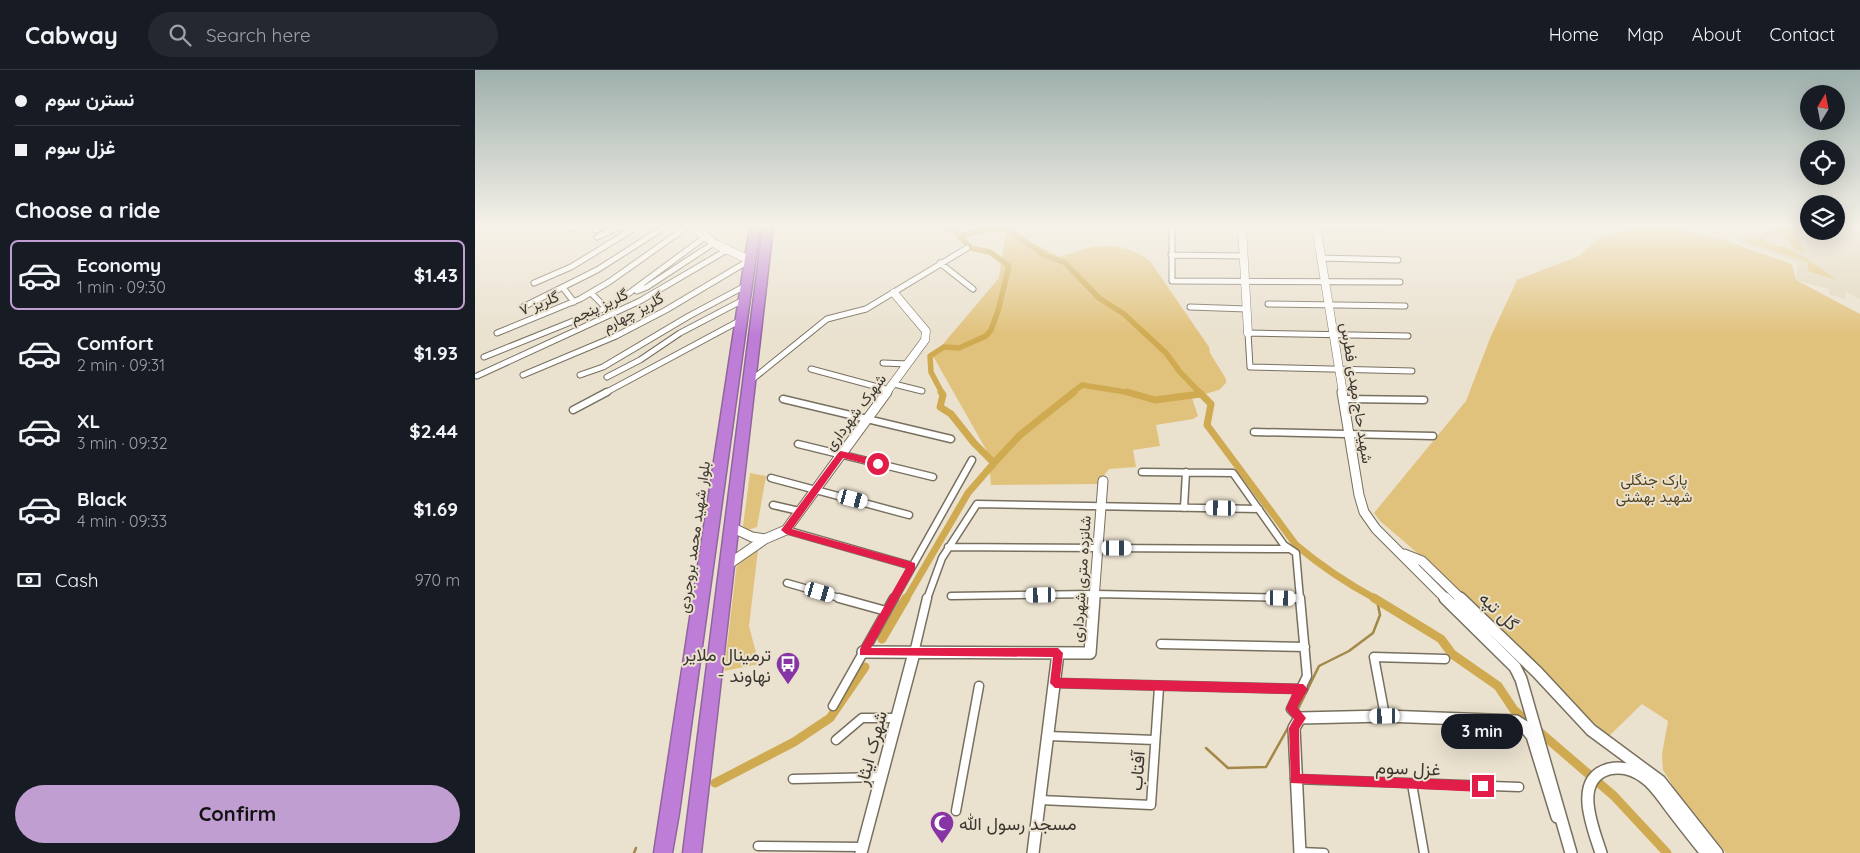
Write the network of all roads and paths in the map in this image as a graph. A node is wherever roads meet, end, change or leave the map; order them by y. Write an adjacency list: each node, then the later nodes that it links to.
1 (578, 263): 17 (street)
2 (609, 263): 18 (street)
3 (637, 263): 21 (street, گلریز ۷)
4 (670, 263): 23 (street)
5 (684, 263): 23 (street)
6 (706, 263): 45 (street, گلریز پنجم)
7 (746, 263): 43 (street, گلریز چهارم)
8 (751, 263): 20 (highway, بلوار شهید محمد بروجردی)
9 (764, 263): 47 (highway)
10 (1171, 263): 14 (street)
11 (1245, 263): 14 (street)
12 (1322, 263): 15 (street, شهید حاج مهدی فطرس)
13 (940, 264): 19 (street); 22 (street)
14 (1246, 281): 15 (street); 31 (street)
15 (1325, 281): 16 (street); 26 (street, شهید حاج مهدی فطرس)
16 (1400, 282)
17 (534, 283)
18 (564, 288): 24 (street); 28 (street)
19 (973, 289)
20 (746, 292): 32 (highway, بلوار شهید محمد بروجردی); 44 (street); 46 (street)
21 (591, 293): 24 (street, گلریز ۷); 29 (street)
22 (894, 293): 39 (street, شهرک شهرداری); 47 (street)
23 (628, 294): 29 (street)
24 (574, 302): 33 (street, گلریز ۷)
25 (1268, 304): 26 (street)
26 (1329, 305): 27 (street); 35 (street, شهید حاج مهدی فطرس)
27 (1405, 306)
28 (523, 307)
29 (605, 308): 37 (street)
30 (1190, 308): 31 (street)
31 (1247, 309): 34 (street)
32 (742, 319): 53 (street); 117 (highway, بلوار شهید محمد بروجردی)
33 (497, 333)
34 (1249, 333): 35 (street); 41 (street)
35 (1333, 334): 36 (street); 41 (street, شهید حاج مهدی فطرس)
36 (1408, 336)
37 (484, 357)
38 (883, 364): 39 (street)
39 (908, 364): 48 (street, شهرک شهرداری)
40 (811, 369): 48 (street)
41 (1339, 369): 42 (street); 51 (street, شهید حاج مهدی فطرس)
42 (1412, 371)
43 (523, 375)
44 (580, 375)
45 (477, 376)
46 (607, 377)
47 (749, 383): 74 (highway)
48 (892, 387): 49 (street); 54 (street, شهرک شهرداری)
49 (922, 391)
50 (783, 399): 54 (street)
51 (1344, 399): 52 (street); 56 (street, شهید حاج مهدی فطرس)
52 (1424, 400)
53 (573, 410)
54 (867, 420): 58 (street); 60 (street, شهرک شهرداری)
55 (1254, 432): 56 (street)
56 (1349, 435): 57 (street); 80 (street, شهید حاج مهدی فطرس)
57 (1433, 436)
58 (951, 439)
59 (798, 444): 60 (street)
60 (841, 454): 64 (street); 67 (street, شهرک شهرداری)
61 (972, 460): 82 (street)
62 (1142, 472): 63 (street)
63 (1186, 472): 70 (street); 71 (street)
64 (933, 477)
65 (771, 478): 67 (street)
66 (1103, 481): 69 (street, شانزده متری شهرداری)
67 (816, 489): 72 (street, شهرک شهرداری); 73 (street)
68 (773, 505): 72 (street)
69 (1102, 506): 70 (street); 77 (street); 78 (street, شانزده متری شهرداری)
70 (1184, 508): 71 (street)
71 (1259, 509): 79 (street)
72 (799, 511): 75 (street, شهرک شهرداری)
73 (909, 515)
74 (731, 527): 76 (street); 81 (highway)
75 (786, 530): 76 (street); 82 (street)
76 (765, 539): 81 (street)
77 (948, 547): 78 (street); 91 (street)
78 (1098, 548): 79 (street); 84 (street, شانزده متری شهرداری)
79 (1290, 549): 86 (street)
80 (1399, 552): 99 (street, گل تپه); 126 (street, گل تپه)
81 (726, 566): 118 (highway)
82 (912, 566): 87 (street)
83 (787, 583): 87 (street)
84 (1095, 594): 85 (street); 86 (street); 92 (street, شانزده متری شهرداری)
85 (951, 596)
86 (1300, 598): 89 (street)
87 (886, 611): 90 (street)
88 (1161, 644): 89 (street)
89 (1305, 646): 97 (street)
90 (863, 652): 91 (street, شانزده متری شهرداری); 98 (street)
91 (914, 653): 92 (street, شانزده متری شهرداری); 101 (street, شهرک ایثار)
92 (1058, 653): 94 (street)
93 (1445, 659): 100 (street)
94 (1055, 683): 96 (street); 103 (street)
95 (979, 686): 113 (street)
96 (1159, 687): 97 (street); 105 (street, آفتاب)
97 (1303, 689): 102 (street)
98 (833, 706)
99 (1532, 713): 114 (street)
100 (1385, 716): 102 (street); 114 (street)
101 (897, 718): 104 (street); 106 (street, شهرک ایثار)
102 (1300, 718): 108 (street)
103 (1048, 736): 105 (street); 112 (street)
104 (837, 740)
105 (1155, 740): 112 (street, آفتاب)
106 (881, 777): 107 (street); 116 (street, شهرک ایثار)
107 (793, 779)
108 (1295, 779): 109 (street, غزل سوم); 120 (street)
109 (1412, 784): 111 (street, غزل سوم); 122 (street)
110 (1589, 784): 124 (street); 125 (street)
111 (1519, 787)
112 (1040, 800): 119 (street)
113 (957, 811)
114 (1568, 840): 123 (street)
115 (758, 846): 116 (street)
116 (862, 850)
117 (663, 853)
118 (692, 853)
119 (1033, 853)
120 (1300, 853): 121 (street)
121 (1324, 853)
122 (1424, 853)
123 (1571, 853)
124 (1601, 853)
125 (1706, 853)
126 (1717, 853)

